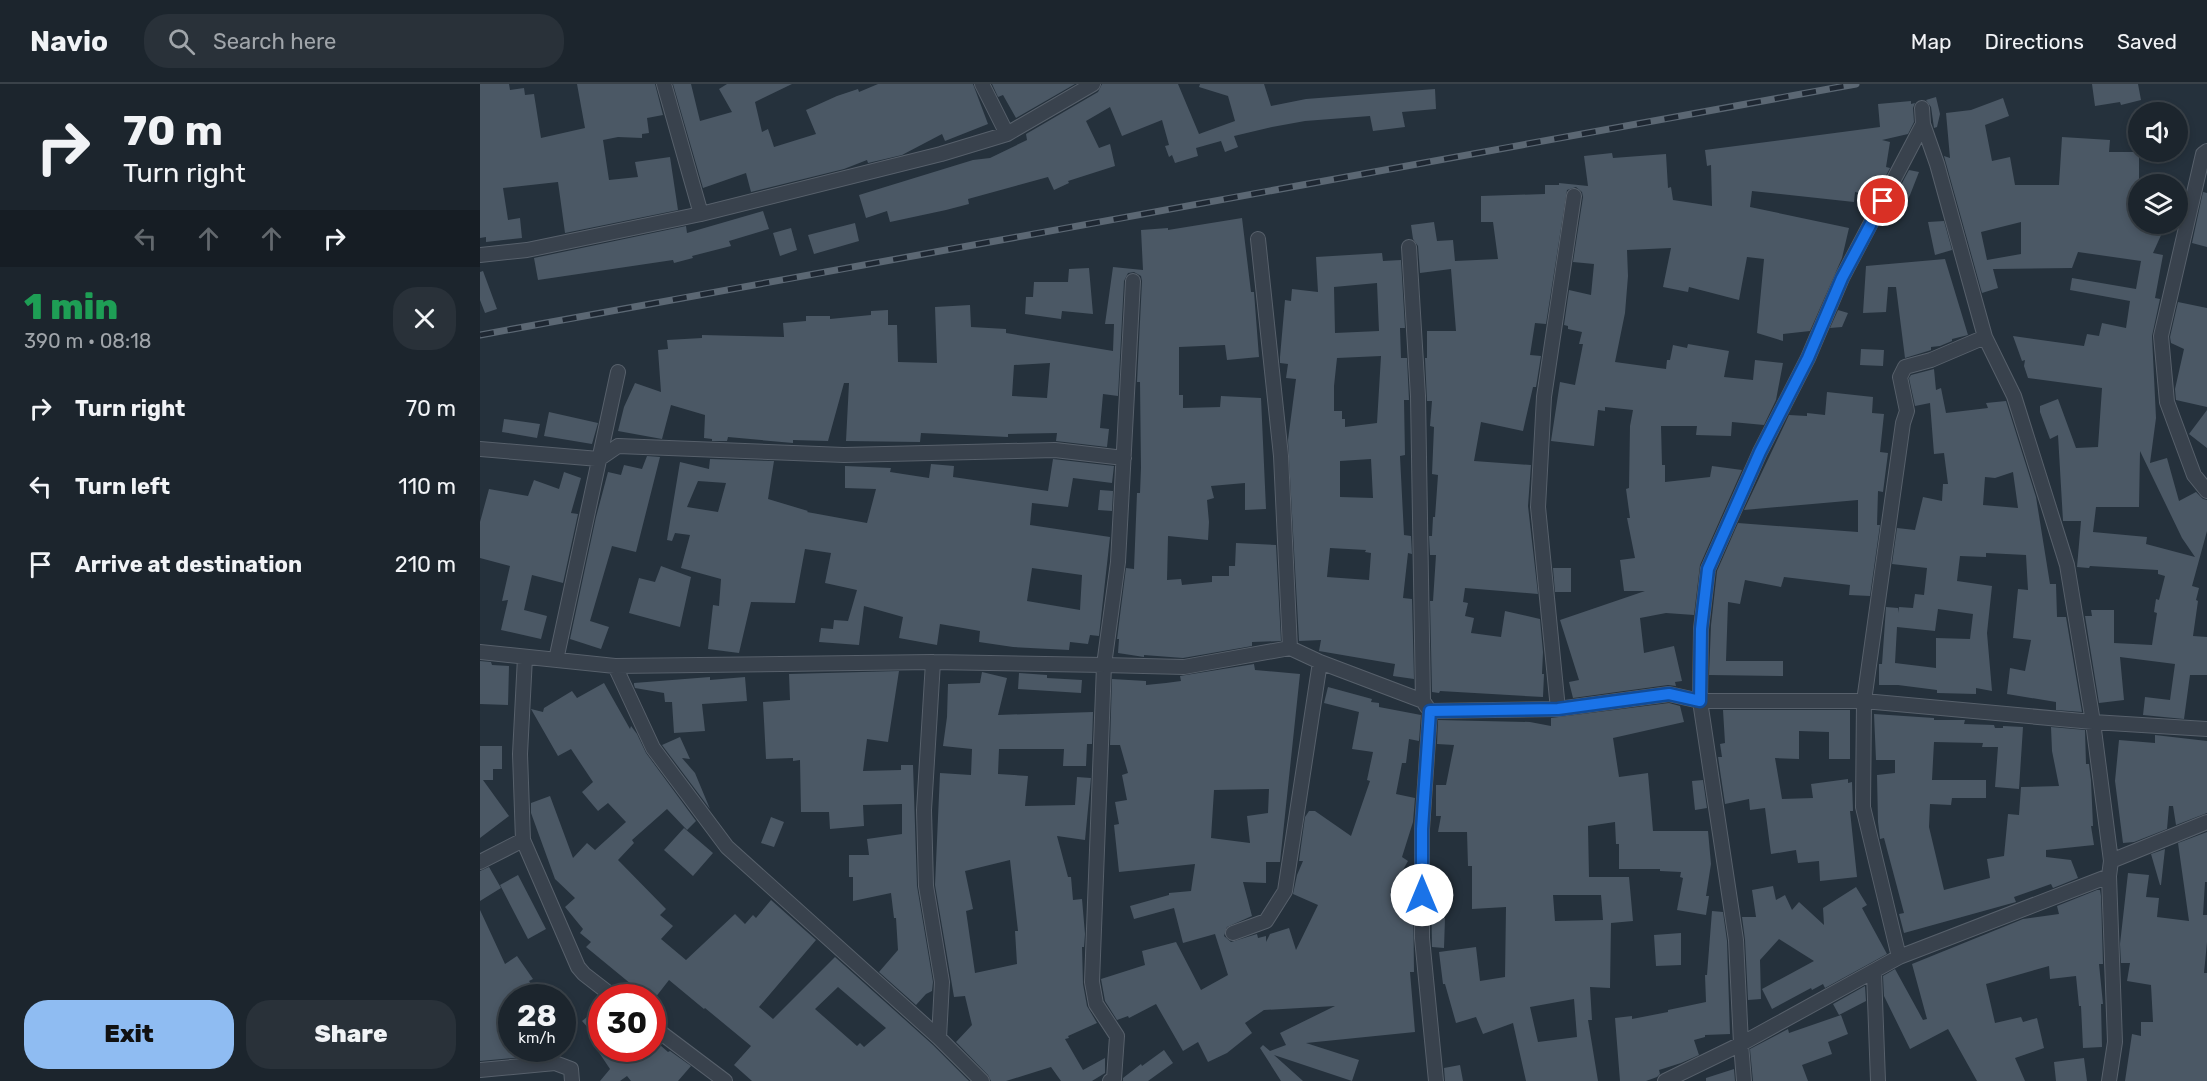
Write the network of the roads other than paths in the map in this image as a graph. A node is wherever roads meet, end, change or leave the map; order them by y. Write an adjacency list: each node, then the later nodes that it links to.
1 (664, 84): 9 (street)
2 (982, 84): 6 (street)
3 (1093, 84): 6 (street)
4 (1922, 108): 5 (street)
5 (1923, 124): 14 (street); 28 (street)
6 (1007, 134): 9 (street)
7 (2207, 151): 19 (street)
8 (1574, 196): 31 (street)
9 (701, 214): 12 (street)
10 (1258, 239): 20 (street)
11 (1409, 247): 30 (street)
12 (480, 255)
13 (1133, 281): 17 (street)
14 (1985, 338): 29 (street); 32 (street)
15 (618, 372): 18 (street)
16 (480, 449): 18 (street)
17 (1124, 458): 18 (street); 26 (street)
18 (599, 459): 23 (street)
19 (2207, 491)
20 (1290, 648): 25 (street); 26 (street)
21 (480, 652): 22 (street)
22 (525, 657): 23 (street); 35 (street)
23 (556, 660): 27 (street)
24 (933, 662): 26 (street); 27 (street); 44 (street)
25 (1320, 662): 30 (street); 39 (street)
26 (1104, 665): 50 (street)
27 (615, 666): 44 (street)
28 (1700, 701): 29 (street); 31 (street); 45 (street)
29 (1864, 701): 32 (street); 40 (street)
30 (1427, 706): 31 (street); 51 (street)
31 (1558, 709)
32 (2093, 722): 33 (street); 36 (street)
33 (2207, 729)
34 (2207, 822): 36 (street)
35 (523, 840): 37 (street); 42 (street)
36 (2111, 861): 38 (street)
37 (480, 862)
38 (2109, 876): 40 (street); 55 (street)
39 (1233, 933)
40 (1899, 957): 41 (street)
41 (1874, 972): 45 (street); 54 (street)
42 (597, 984)
43 (666, 1037): 48 (street)
44 (939, 1038): 49 (street)
45 (1741, 1044): 52 (street); 53 (street)
46 (480, 1070): 47 (street)
47 (572, 1081)
48 (725, 1081)
49 (982, 1081)
50 (1110, 1081)
51 (1436, 1081)
52 (1665, 1081)
53 (1744, 1081)
54 (1878, 1081)
55 (2109, 1081)

